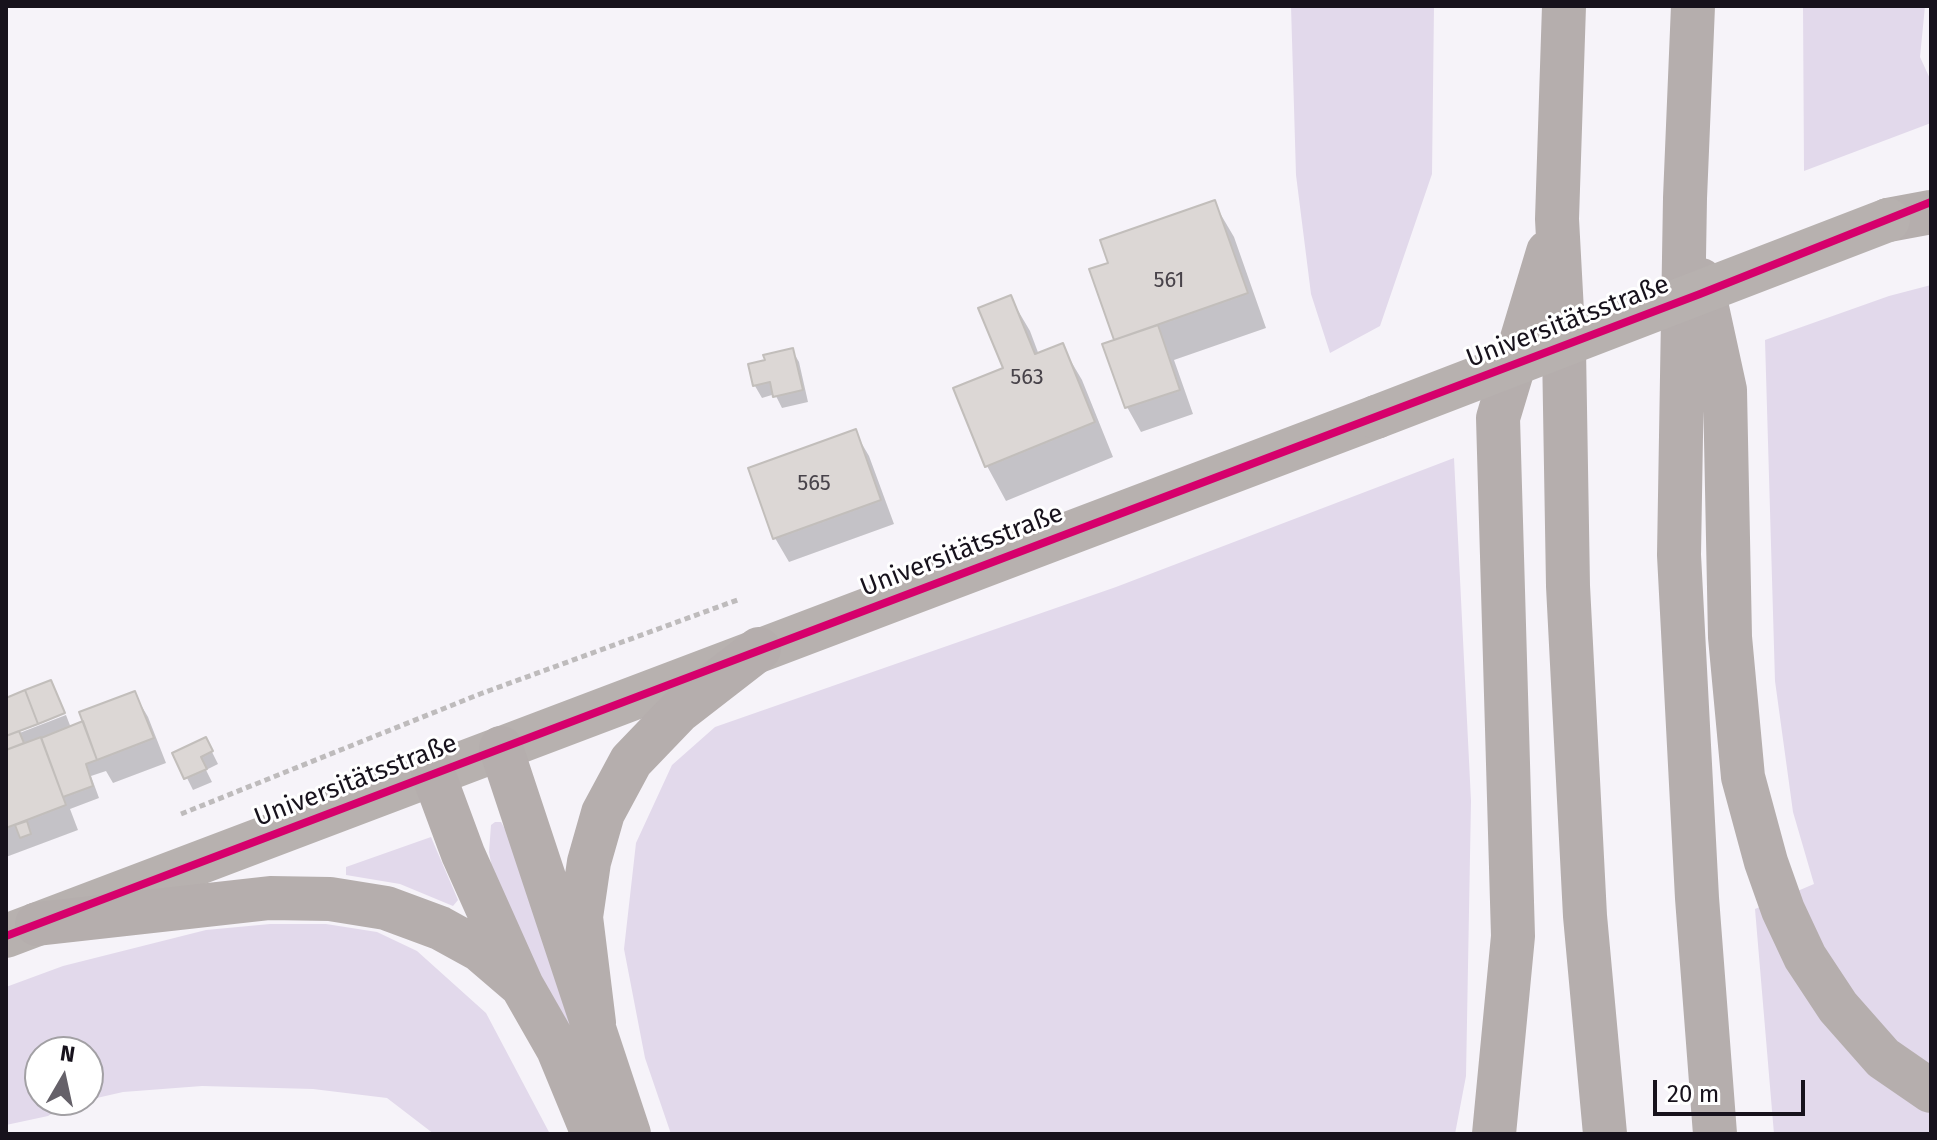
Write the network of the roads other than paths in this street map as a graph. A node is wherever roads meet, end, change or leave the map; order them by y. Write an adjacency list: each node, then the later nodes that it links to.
1 (1564, 6): 6 (highway)
2 (1693, 6): 3 (highway)
3 (1685, 198): 14 (highway); 19 (highway)
4 (1931, 202): 7 (main road, Universitätsstraße)
5 (1931, 212): 7 (highway)
6 (1557, 219): 17 (highway); 18 (highway)
7 (1888, 220): 8 (main road, Universitätsstraße, bridge)
8 (759, 649): 9 (main road, Universitätsstraße); 13 (highway)
9 (501, 748): 10 (main road, Universitätsstraße); 13 (highway)
10 (433, 773): 11 (main road, Universitätsstraße); 12 (highway)
11 (22, 930): 12 (highway)
12 (522, 986): 15 (highway)
13 (594, 1023): 16 (highway)
14 (1931, 1091)
15 (593, 1134)
16 (629, 1134)
17 (1494, 1134)
18 (1605, 1134)
19 (1715, 1134)

